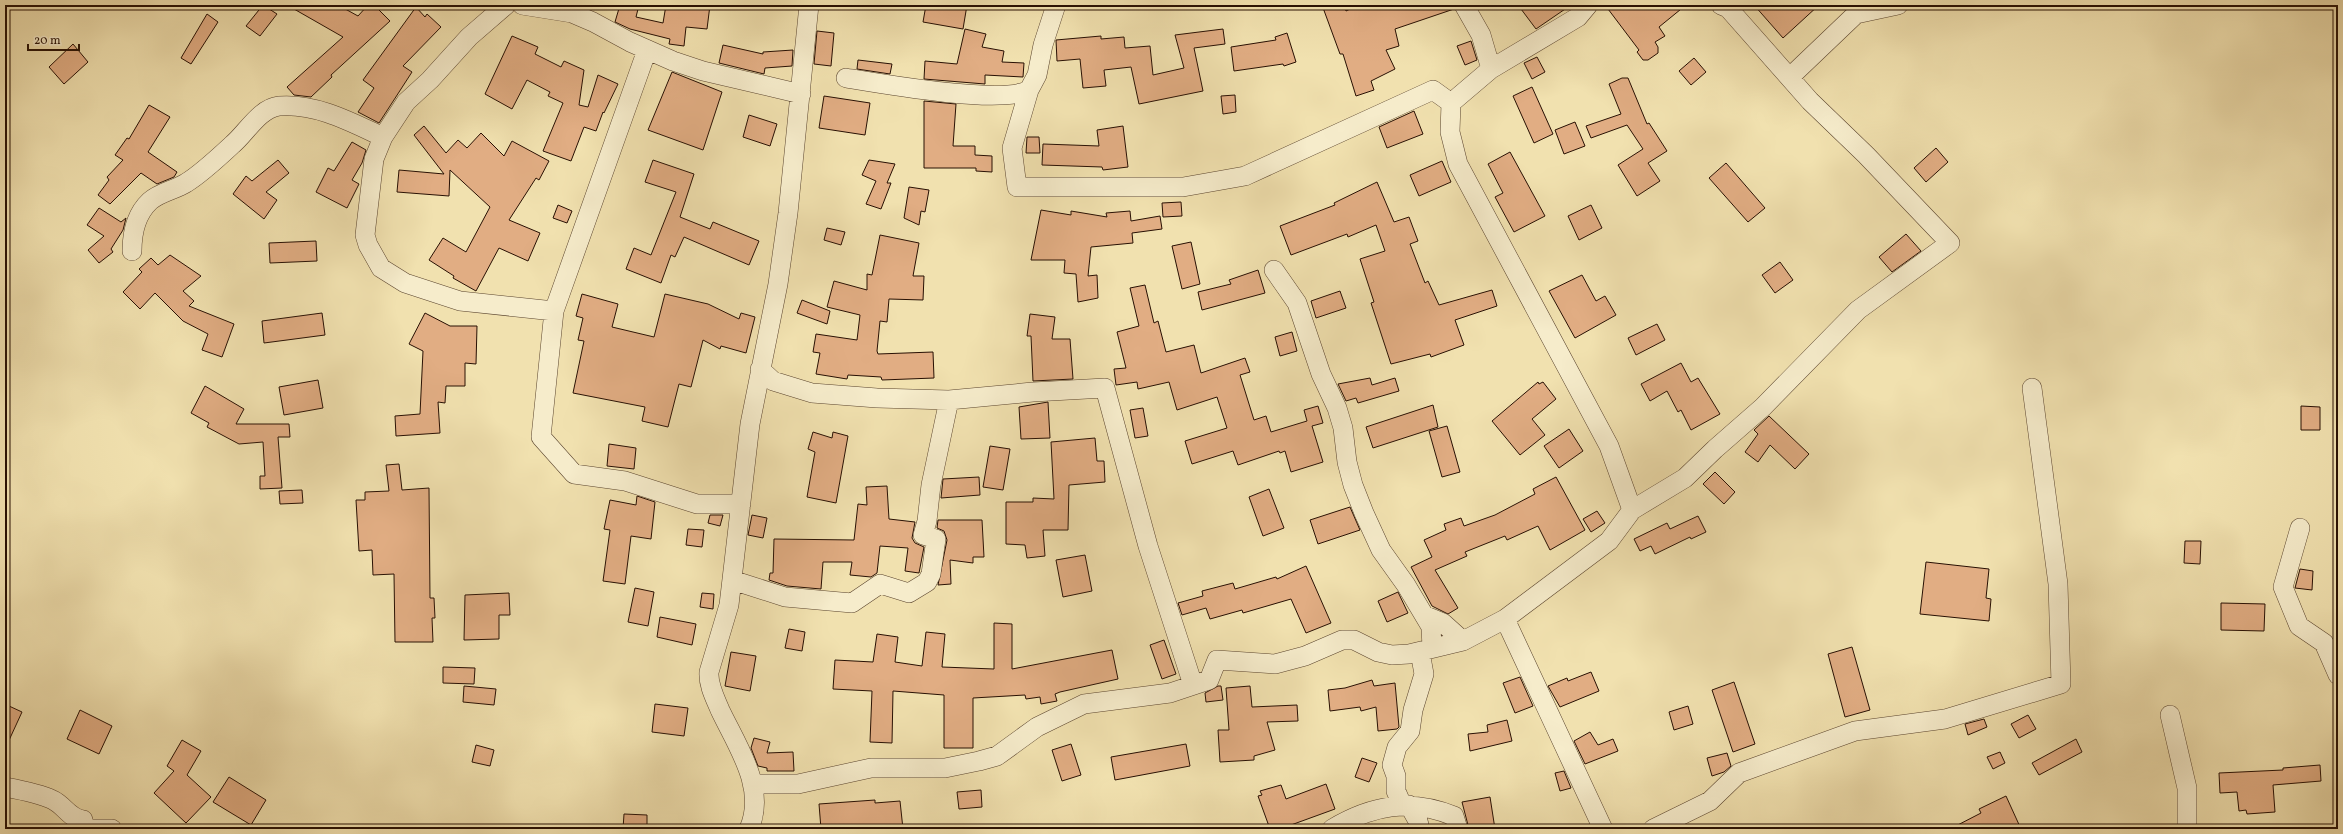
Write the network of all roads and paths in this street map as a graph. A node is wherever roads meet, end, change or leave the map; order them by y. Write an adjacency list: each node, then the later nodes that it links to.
1 (506, 5): 16 (street)
2 (522, 5): 9 (street)
3 (809, 5): 14 (street)
4 (1056, 5): 13 (street)
5 (1464, 5): 10 (street)
6 (1588, 5): 10 (street)
7 (1721, 5): 11 (street)
8 (1898, 5): 11 (street)
9 (646, 50): 14 (street); 19 (street)
10 (1491, 69): 15 (street)
11 (1790, 77): 24 (street)
12 (846, 78): 13 (street)
13 (1029, 90): 15 (street)
14 (801, 94): 20 (street)
15 (1451, 103): 24 (street)
16 (383, 137): 17 (street); 19 (street)
17 (132, 251)
18 (1274, 270): 27 (street)
19 (554, 311): 23 (street)
20 (760, 369): 22 (street); 23 (street)
21 (2032, 388): 46 (street)
22 (949, 400): 26 (street); 33 (street)
23 (741, 504): 26 (street)
24 (1632, 510): 28 (street)
25 (2300, 528): 30 (street)
26 (732, 580): 35 (street)
27 (1426, 616): 29 (street); 31 (street)
28 (1505, 619): 29 (street); 45 (street)
29 (1463, 642): 31 (street)
30 (2331, 642): 32 (street)
31 (1426, 650): 33 (street); 37 (street)
32 (2338, 675)
33 (1193, 685): 35 (street)
34 (2170, 714): 47 (street)
35 (753, 784): 41 (street)
36 (5, 787): 38 (street)
37 (1402, 800): 42 (street); 43 (street); 44 (street)
38 (85, 829)
39 (91, 829): 40 (street)
40 (112, 829)
41 (749, 829)
42 (1332, 829)
43 (1420, 829)
44 (1458, 829)
45 (1603, 829)
46 (1653, 829)
47 (2187, 829)

